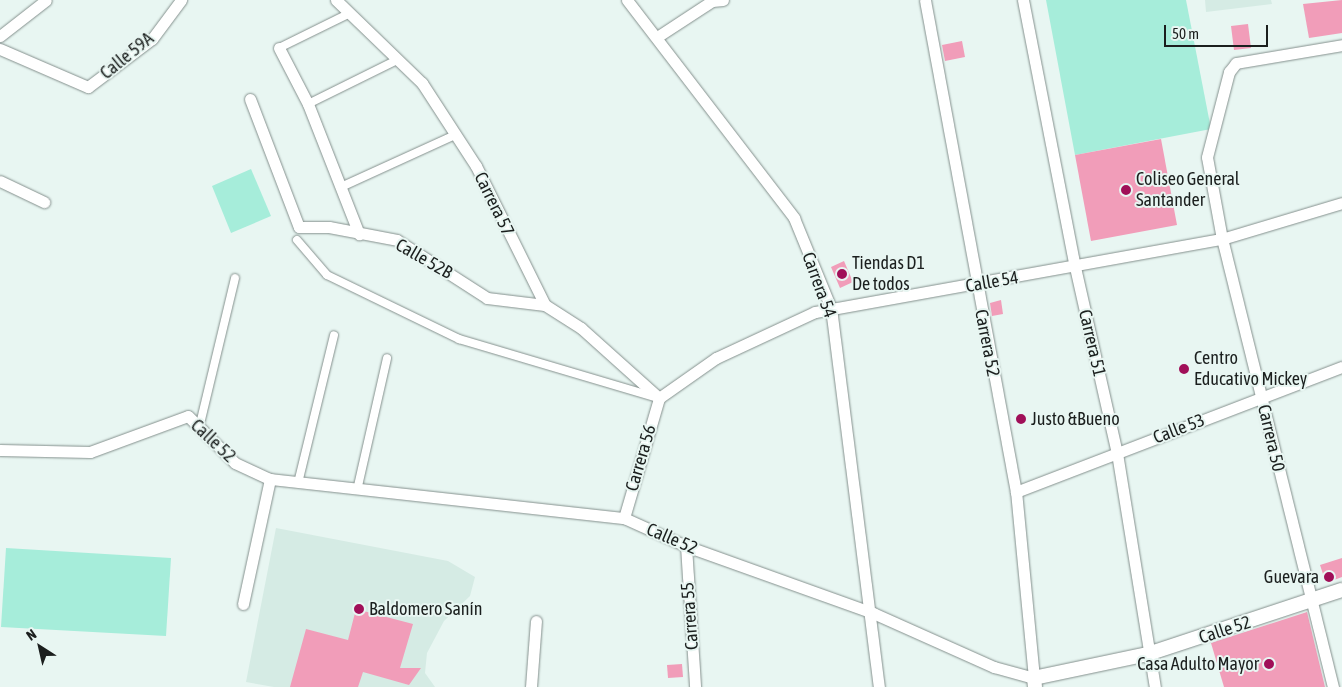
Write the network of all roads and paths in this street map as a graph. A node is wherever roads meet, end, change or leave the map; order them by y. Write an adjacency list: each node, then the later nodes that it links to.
1 (46, 0): 9 (street)
2 (181, 0): 13 (street, Calle 59A)
3 (336, 0): 8 (street, Carrera 57)
4 (627, 0): 10 (street, Carrera 54)
5 (716, 0): 10 (street)
6 (925, 0): 27 (street, Carrera 52)
7 (1023, 0): 25 (street, Carrera 51)
8 (350, 13): 12 (street); 14 (street, Carrera 57)
9 (0, 36)
10 (657, 37): 29 (street, Carrera 54)
11 (1342, 45): 23 (street, Carrera 50)
12 (279, 48): 16 (street)
13 (0, 49)
14 (397, 60): 16 (street); 17 (street, Carrera 57)
15 (250, 99): 22 (street, Calle 52B)
16 (308, 104): 19 (street)
17 (456, 135): 19 (street); 28 (street, Carrera 57)
18 (0, 181): 20 (street)
19 (341, 187): 22 (street)
20 (44, 202)
21 (1342, 203): 23 (street, Calle 54)
22 (359, 234): 28 (street, Calle 52B)
23 (1222, 239): 25 (street, Calle 54); 34 (street, Carrera 50)
24 (297, 240): 33 (street)
25 (1075, 267): 27 (street, Calle 54); 37 (street, Carrera 51)
26 (235, 278): 35 (street)
27 (975, 285): 29 (street, Calle 54); 41 (street, Carrera 52)
28 (545, 305): 33 (street, Carrera 57)
29 (831, 308): 33 (street, Calle 54); 47 (street, Carrera 54)
30 (334, 335): 39 (street)
31 (387, 358): 40 (street)
32 (1342, 367): 34 (street, Calle 53)
33 (659, 398): 42 (street, Carrera 56)
34 (1262, 398): 37 (street, Calle 53); 45 (street, Carrera 50)
35 (200, 424): 36 (street, Calle 52); 38 (street, Calle 52)
36 (0, 450)
37 (1118, 453): 41 (street, Calle 53); 49 (street, Carrera 51)
38 (270, 480): 39 (street, Calle 52); 46 (street)
39 (298, 483): 40 (street, Calle 52)
40 (358, 486): 42 (street, Calle 52)
41 (1016, 492): 50 (street, Carrera 52)
42 (624, 518): 43 (street, Calle 52)
43 (686, 546): 47 (street, Calle 52); 52 (street, Carrera 55)
44 (1342, 590): 45 (street, Calle 52)
45 (1312, 602): 49 (street, Calle 52); 55 (street, Carrera 50)
46 (243, 604)
47 (872, 613): 50 (street, Calle 52); 53 (street, Carrera 54)
48 (536, 621): 51 (street)
49 (1148, 654): 50 (street, Calle 52); 54 (street, Carrera 51)
50 (1035, 682)
51 (531, 687)
52 (695, 687)
53 (879, 687)
54 (1155, 687)
55 (1333, 687)

